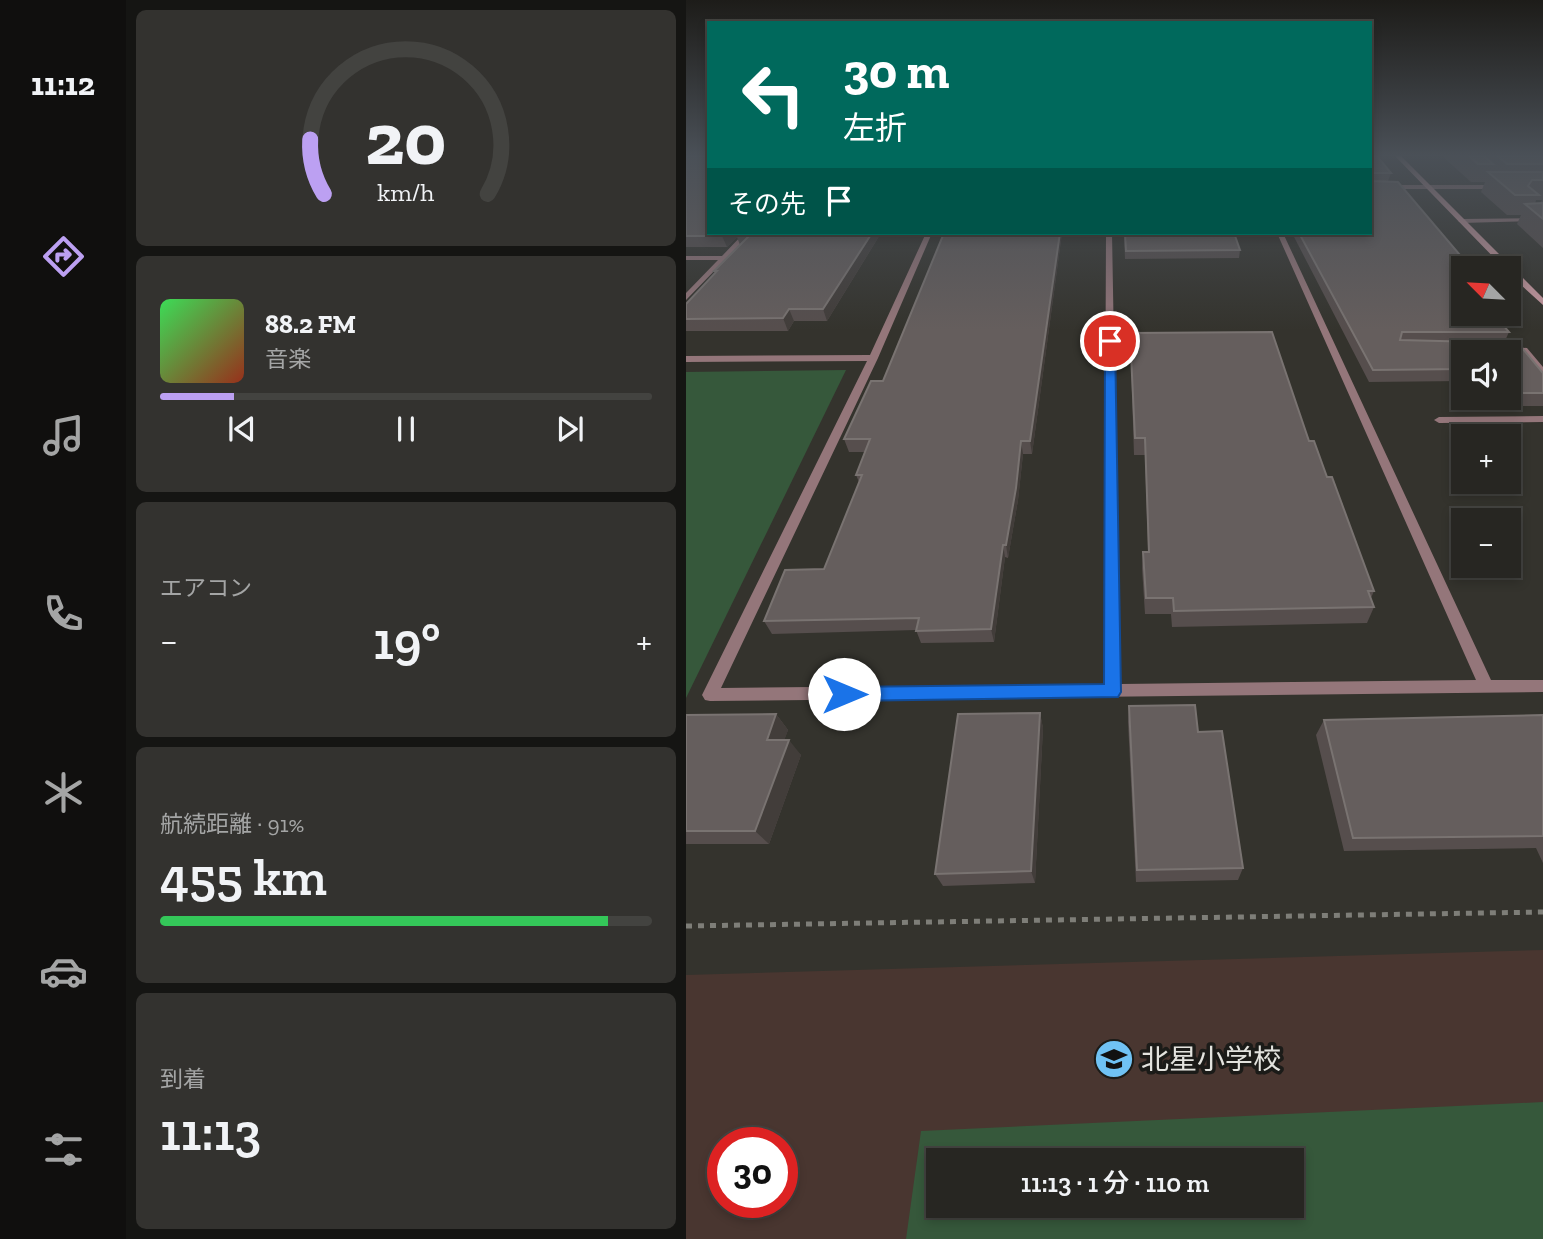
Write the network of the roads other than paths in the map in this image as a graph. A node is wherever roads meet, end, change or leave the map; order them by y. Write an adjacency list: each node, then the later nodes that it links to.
1 (1454, 214): 3 (street)
2 (1536, 214): 3 (street)
3 (1461, 221): 8 (street)
4 (746, 235): 10 (street)
5 (928, 235): 15 (street)
6 (1109, 235): 22 (street)
7 (1281, 235): 20 (street)
8 (1496, 256)
9 (686, 258): 10 (street)
10 (724, 258): 12 (street)
11 (1521, 281): 13 (street)
12 (686, 298)
13 (1543, 303)
14 (1521, 350): 17 (street)
15 (873, 358): 16 (street); 22 (street)
16 (686, 359)
17 (1543, 373)
18 (1543, 419): 19 (street)
19 (1439, 420)
20 (1486, 686): 21 (street); 22 (street)
21 (1543, 686)
22 (1112, 692)

